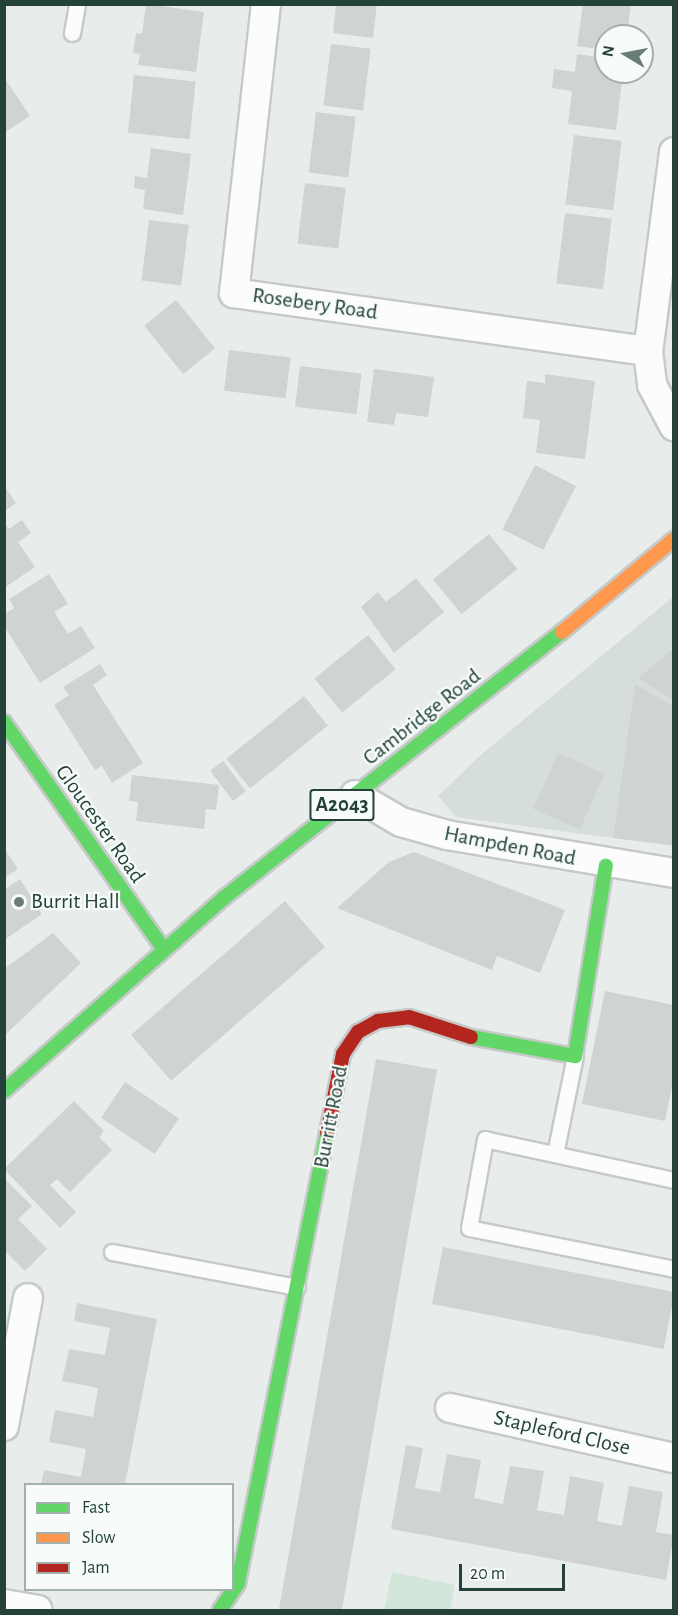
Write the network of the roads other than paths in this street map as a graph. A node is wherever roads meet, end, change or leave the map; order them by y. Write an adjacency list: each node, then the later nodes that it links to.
1 (77, 4): 3 (lane)
2 (266, 4): 5 (street, Rosebery Road)
3 (72, 33)
4 (674, 152): 5 (street)
5 (648, 351): 6 (street)
6 (674, 426)
7 (674, 539): 9 (street, Cambridge Road / A2043)
8 (4, 722): 12 (street, Gloucester Road)
9 (355, 795): 10 (street, Hampden Road); 12 (street, Cambridge Road / A2043)
10 (606, 865): 11 (street, Hampden Road); 13 (street)
11 (674, 873)
12 (163, 948): 14 (street, Cambridge Road / A2043)
13 (574, 1056): 15 (lane); 19 (street, Burritt Road)
14 (4, 1091)
15 (555, 1154): 16 (lane); 18 (lane)
16 (674, 1180)
17 (112, 1252): 19 (lane)
18 (674, 1269)
19 (297, 1287): 25 (street, Burritt Road)
20 (28, 1298): 21 (street)
21 (12, 1342): 23 (street)
22 (450, 1408): 24 (street, Stapleford Close)
23 (4, 1426)
24 (674, 1458)
25 (234, 1589)
26 (233, 1591): 29 (street, Burritt Road)
27 (4, 1604): 28 (street)
28 (37, 1611)
29 (220, 1611)

